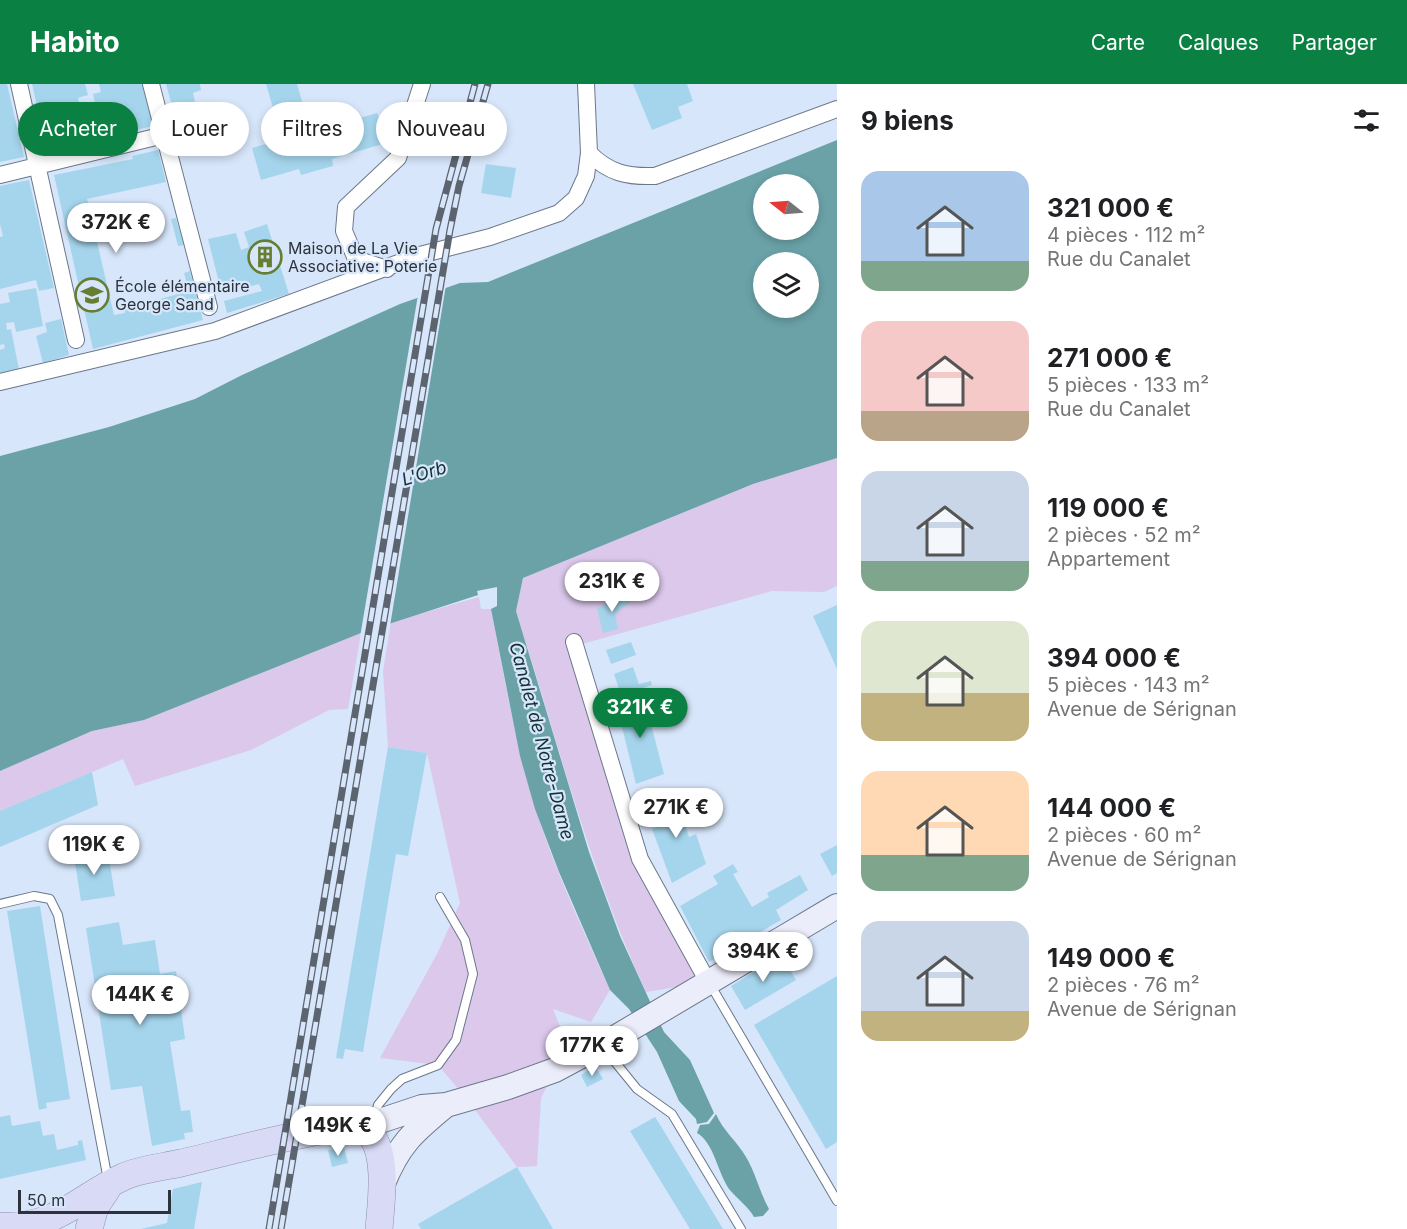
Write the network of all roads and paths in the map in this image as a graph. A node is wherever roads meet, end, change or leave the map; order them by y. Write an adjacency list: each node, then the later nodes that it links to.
1 (19, 84): 10 (street)
2 (151, 84): 5 (street)
3 (422, 84): 12 (street)
4 (586, 84): 8 (street)
5 (156, 102)
6 (837, 109): 8 (street)
7 (150, 138): 10 (street)
8 (589, 153): 12 (street)
9 (169, 156): 13 (street)
10 (38, 166): 11 (street); 14 (street)
11 (0, 175)
12 (387, 268): 15 (street)
13 (209, 307)
14 (76, 340)
15 (0, 382)
16 (574, 642): 20 (street)
17 (440, 897): 23 (lane)
18 (0, 904): 24 (lane)
19 (837, 906): 20 (street)
20 (708, 982): 21 (street); 26 (lane)
21 (608, 1043): 22 (street); 30 (lane)
22 (446, 1105): 23 (street); 25 (street)
23 (367, 1129): 24 (main road); 25 (main road)
24 (109, 1185): 27 (main road); 28 (main road)
25 (382, 1186): 29 (main road)
26 (837, 1201)
27 (0, 1226)
28 (89, 1229)
29 (379, 1229)
30 (741, 1229)

